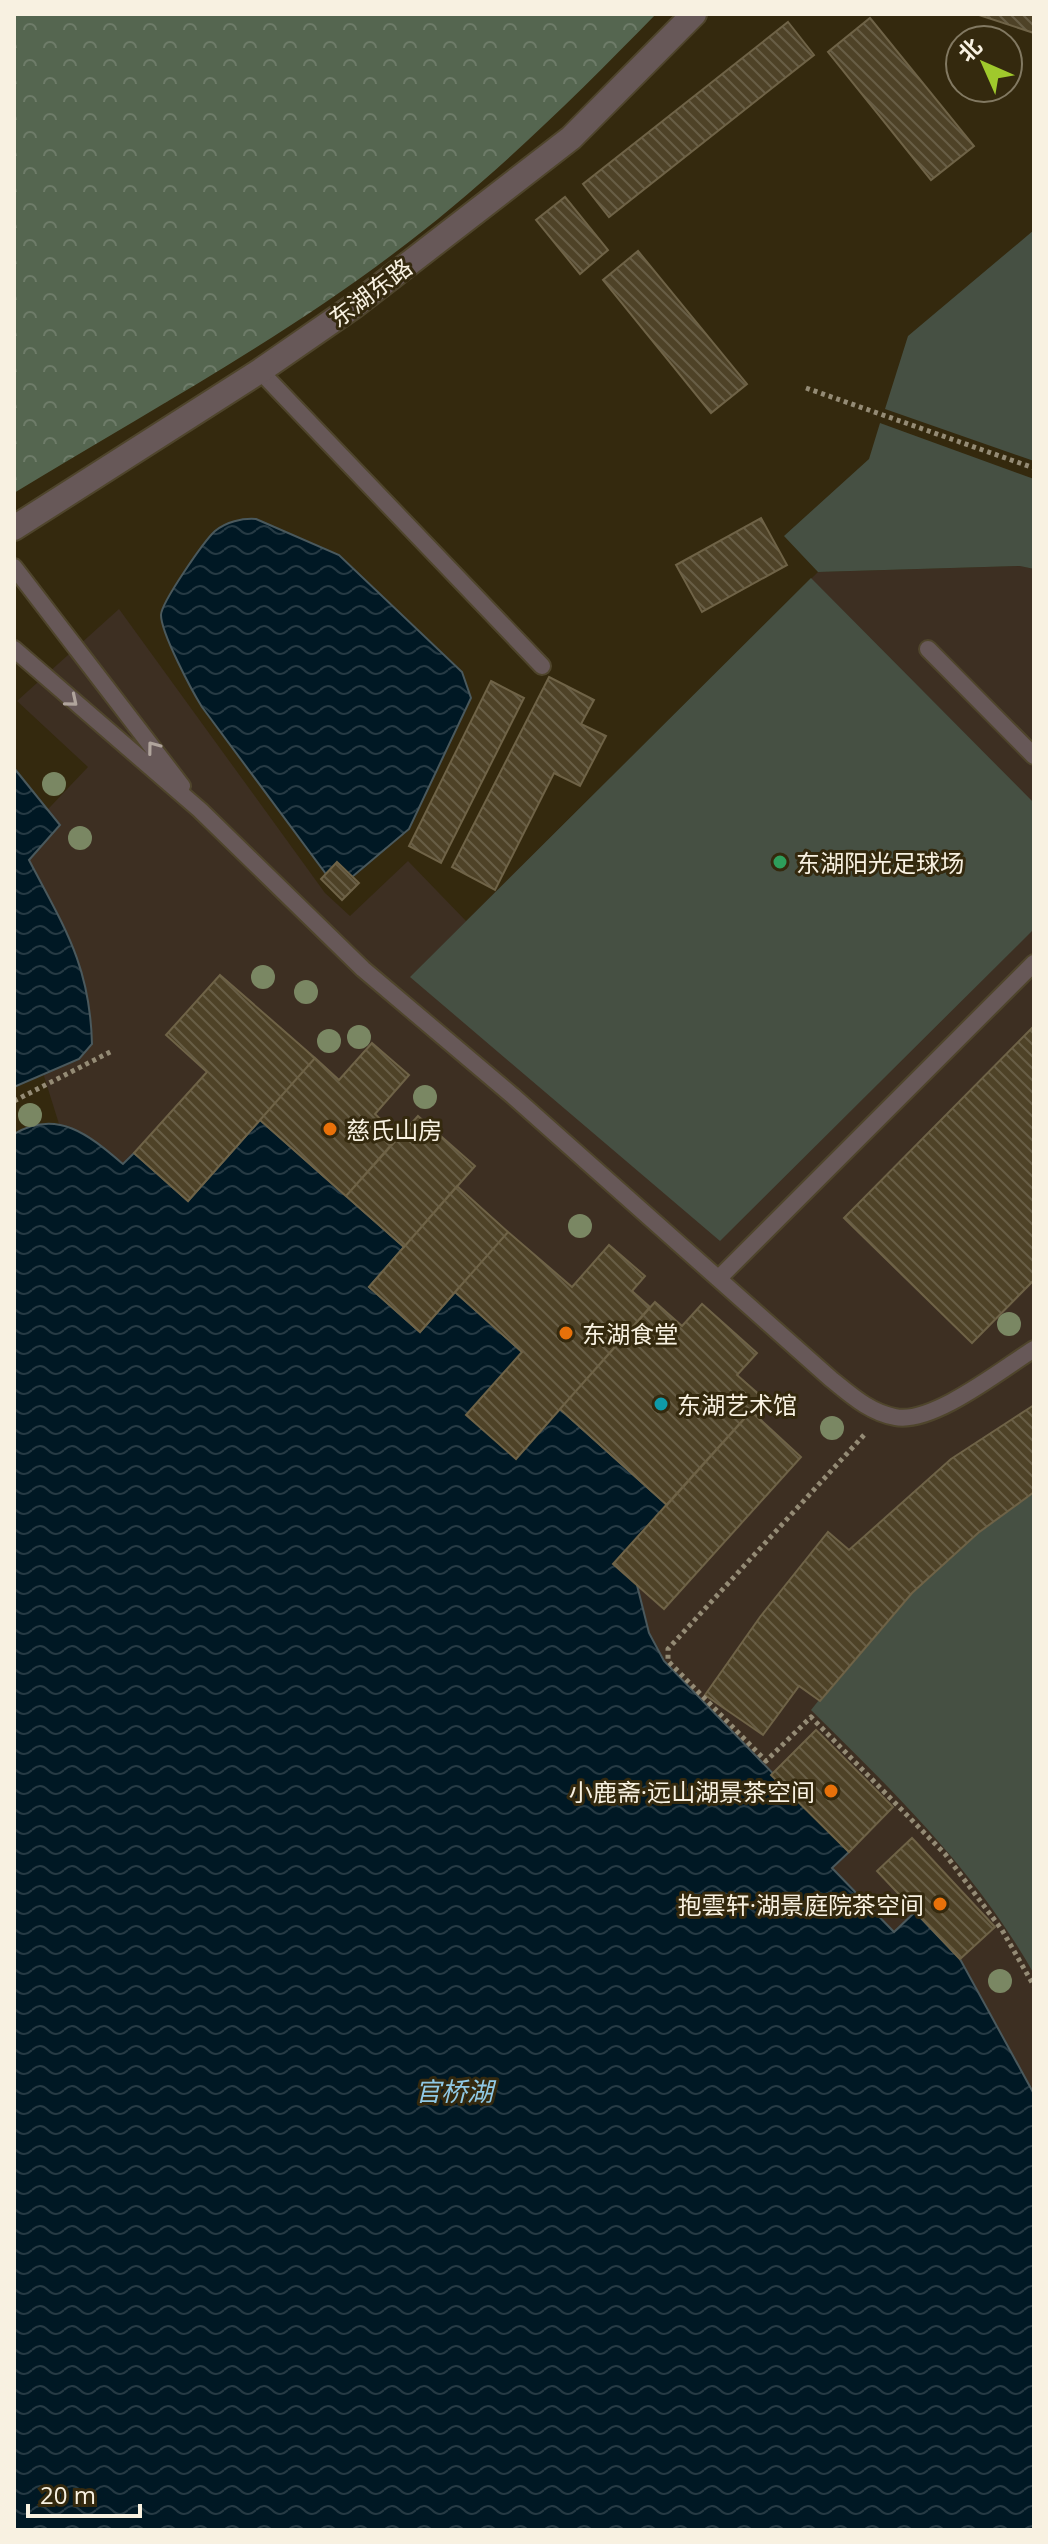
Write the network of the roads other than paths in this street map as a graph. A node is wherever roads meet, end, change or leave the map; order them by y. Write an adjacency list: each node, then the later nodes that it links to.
1 (694, 14): 2 (street, 东湖东路)
2 (260, 371): 3 (street, 东湖东路); 7 (lane)
3 (14, 528)
4 (14, 567): 9 (lane, one-way to 4)
5 (14, 649): 9 (lane, one-way to 9)
6 (928, 649): 8 (lane)
7 (542, 666)
8 (1034, 756)
9 (200, 810): 11 (lane)
10 (1034, 963): 11 (lane)
11 (719, 1278): 12 (lane)
12 (1034, 1349)

